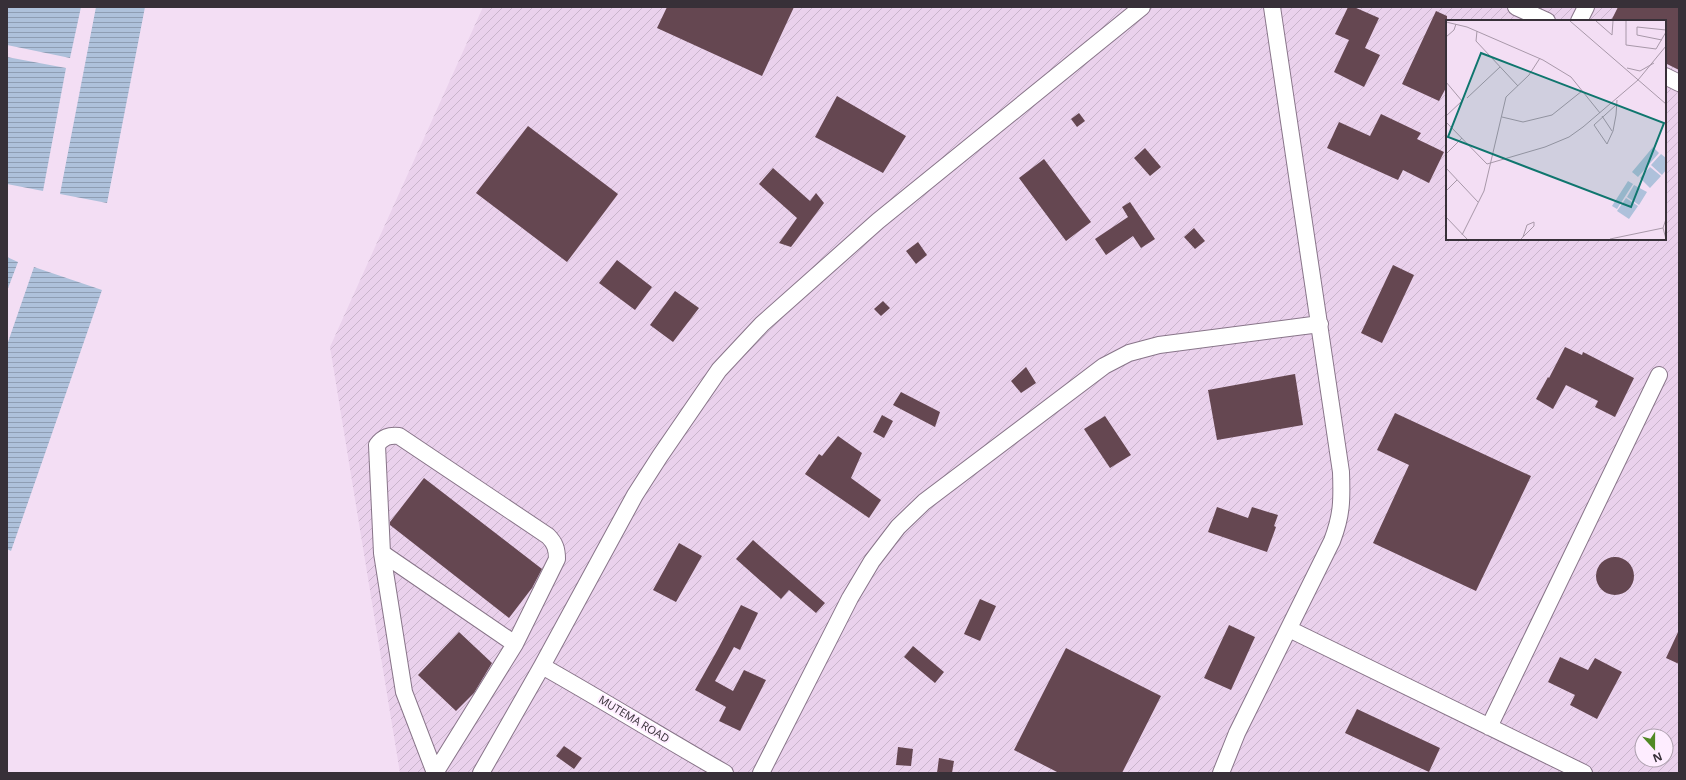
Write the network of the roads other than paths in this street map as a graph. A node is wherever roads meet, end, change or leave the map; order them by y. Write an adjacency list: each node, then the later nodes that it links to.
1 (1142, 7): 14 (street)
2 (1272, 7): 9 (street)
3 (1516, 7): 5 (street)
4 (1586, 7): 6 (street)
5 (1545, 20)
6 (1580, 20)
7 (1666, 76): 8 (street)
8 (1679, 83)
9 (1320, 324): 12 (street); 19 (street)
10 (1659, 375): 15 (street)
11 (382, 553): 13 (street); 13 (street); 16 (street)
12 (1288, 629): 15 (street); 20 (street)
13 (515, 644): 16 (street)
14 (542, 666): 17 (street); 18 (street, MUTEMA ROAD)
15 (1489, 727): 21 (street)
16 (435, 773)
17 (481, 773)
18 (725, 773)
19 (761, 773)
20 (1221, 773)
21 (1584, 773)

